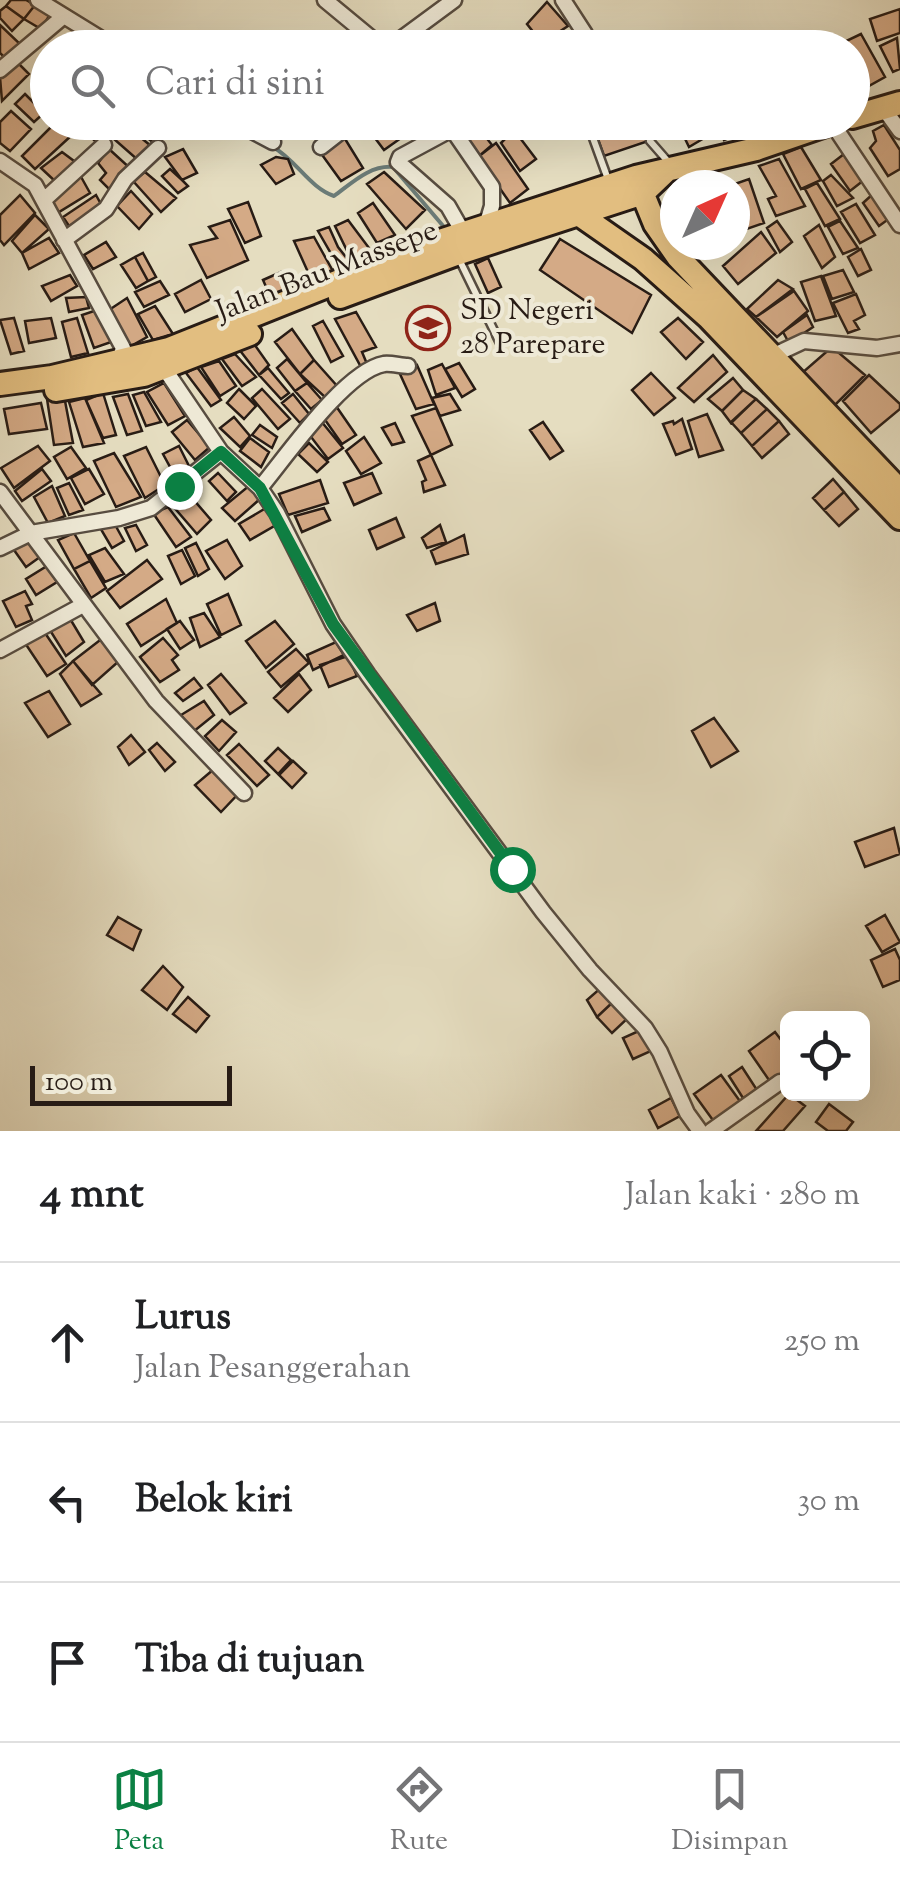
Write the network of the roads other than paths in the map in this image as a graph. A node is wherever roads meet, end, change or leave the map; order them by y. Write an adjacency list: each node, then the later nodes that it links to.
1 (38, 0): 5 (street)
2 (325, 0): 8 (street)
3 (454, 0): 9 (street)
4 (563, 0): 10 (street)
5 (61, 18): 6 (street); 7 (street)
6 (47, 30)
7 (83, 30)
8 (363, 30)
9 (412, 30)
10 (583, 30)
11 (30, 44): 12 (street)
12 (0, 70)
13 (892, 106): 14 (street)
14 (900, 131)
15 (269, 140): 23 (street)
16 (331, 140): 25 (street)
17 (427, 140): 38 (street)
18 (460, 140): 36 (street)
19 (594, 140): 32 (lane)
20 (650, 140): 28 (lane)
21 (783, 140): 29 (highway, Jalan Bau Massepe)
22 (844, 140): 35 (street)
23 (273, 142)
24 (104, 145): 33 (street)
25 (322, 147)
26 (158, 148): 37 (street)
27 (0, 161): 33 (street)
28 (669, 170)
29 (674, 170)
30 (660, 176): 31 (highway, Jalan Bau Massepe)
31 (640, 185): 32 (highway, Jalan Bau Massepe); 34 (highway, Jalan Bau Massepe); 41 (highway)
32 (610, 186): 36 (highway, Jalan Bau Massepe)
33 (44, 200): 37 (street)
34 (580, 215): 38 (highway, Jalan Bau Massepe); 51 (highway)
35 (900, 224)
36 (486, 226): 38 (highway, Jalan Bau Massepe)
37 (64, 240): 42 (street)
38 (460, 244): 39 (lane); 42 (highway, Jalan Bau Massepe); 44 (highway, Jalan Bau Massepe)
39 (500, 343)
40 (900, 344): 41 (street)
41 (772, 356): 50 (highway)
42 (119, 362): 45 (highway, Jalan Bau Massepe)
43 (408, 366): 48 (street)
44 (164, 368): 46 (highway, Jalan Bau Massepe); 47 (street)
45 (0, 384)
46 (0, 398)
47 (221, 452): 48 (street); 52 (street)
48 (260, 488): 58 (street)
49 (0, 492): 52 (street)
50 (900, 492)
51 (900, 518)
52 (32, 533): 53 (street); 54 (street)
53 (0, 548)
54 (83, 605): 55 (street); 56 (street)
55 (0, 650)
56 (244, 793)
57 (780, 1082): 59 (street)
58 (700, 1131)
59 (711, 1131)

